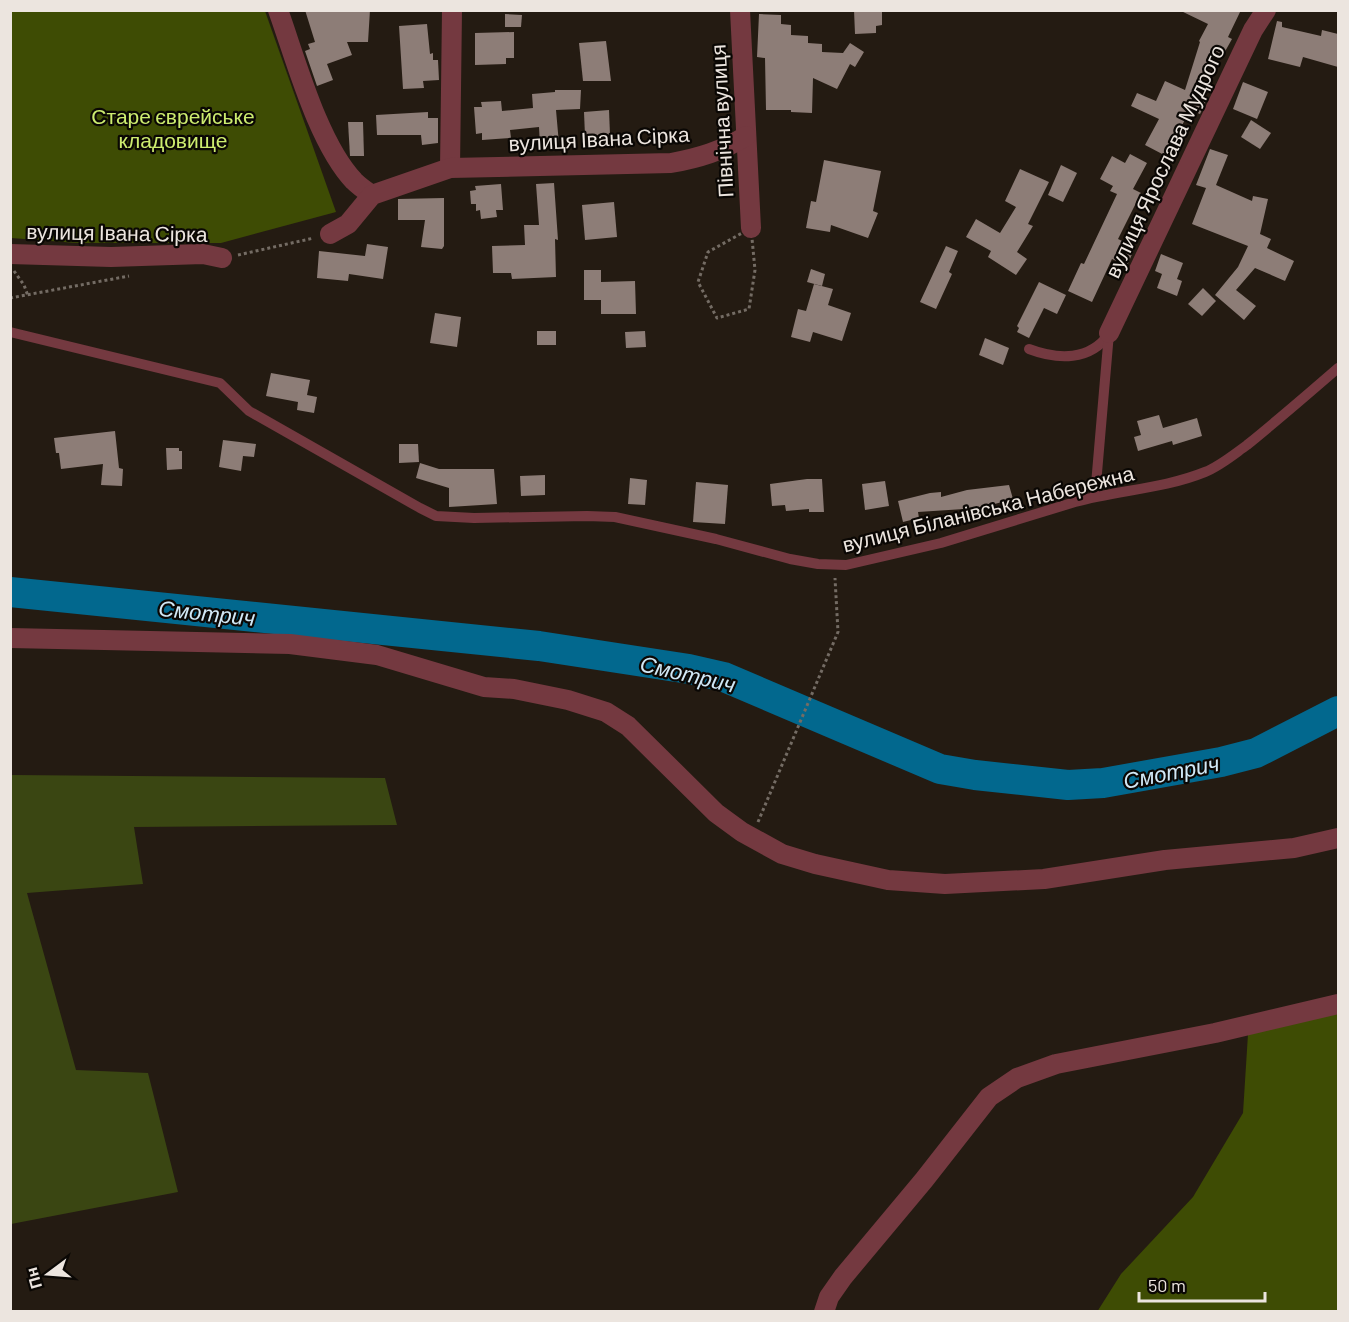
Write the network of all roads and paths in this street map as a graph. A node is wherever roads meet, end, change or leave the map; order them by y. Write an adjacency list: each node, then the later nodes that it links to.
1 (278, 10): 7 (street)
2 (452, 10): 6 (street)
3 (740, 10): 5 (street, Північна вулиця)
4 (1266, 10): 15 (street, вулиця Ярослава Мудрого)
5 (746, 136): 6 (street, вулиця Івана Сірка); 8 (street, Північна вулиця)
6 (450, 168): 7 (street, вулиця Івана Сірка)
7 (372, 195): 9 (street)
8 (751, 228): 8 (path)
9 (330, 234)
10 (10, 254): 11 (street, вулиця Івана Сірка)
11 (222, 258)
12 (10, 267): 13 (path)
13 (28, 297)
14 (10, 332): 19 (lane, вулиця Біланівська Набережна)
15 (1109, 333): 16 (lane); 18 (lane)
16 (1029, 349)
17 (1338, 368): 18 (lane, вулиця Біланівська Набережна)
18 (1095, 496): 19 (lane, вулиця Біланівська Набережна)
19 (834, 565): 21 (path)
20 (10, 638): 21 (street)
21 (752, 838): 22 (street)
22 (1338, 838)
23 (1338, 1004): 24 (street)
24 (824, 1311)

